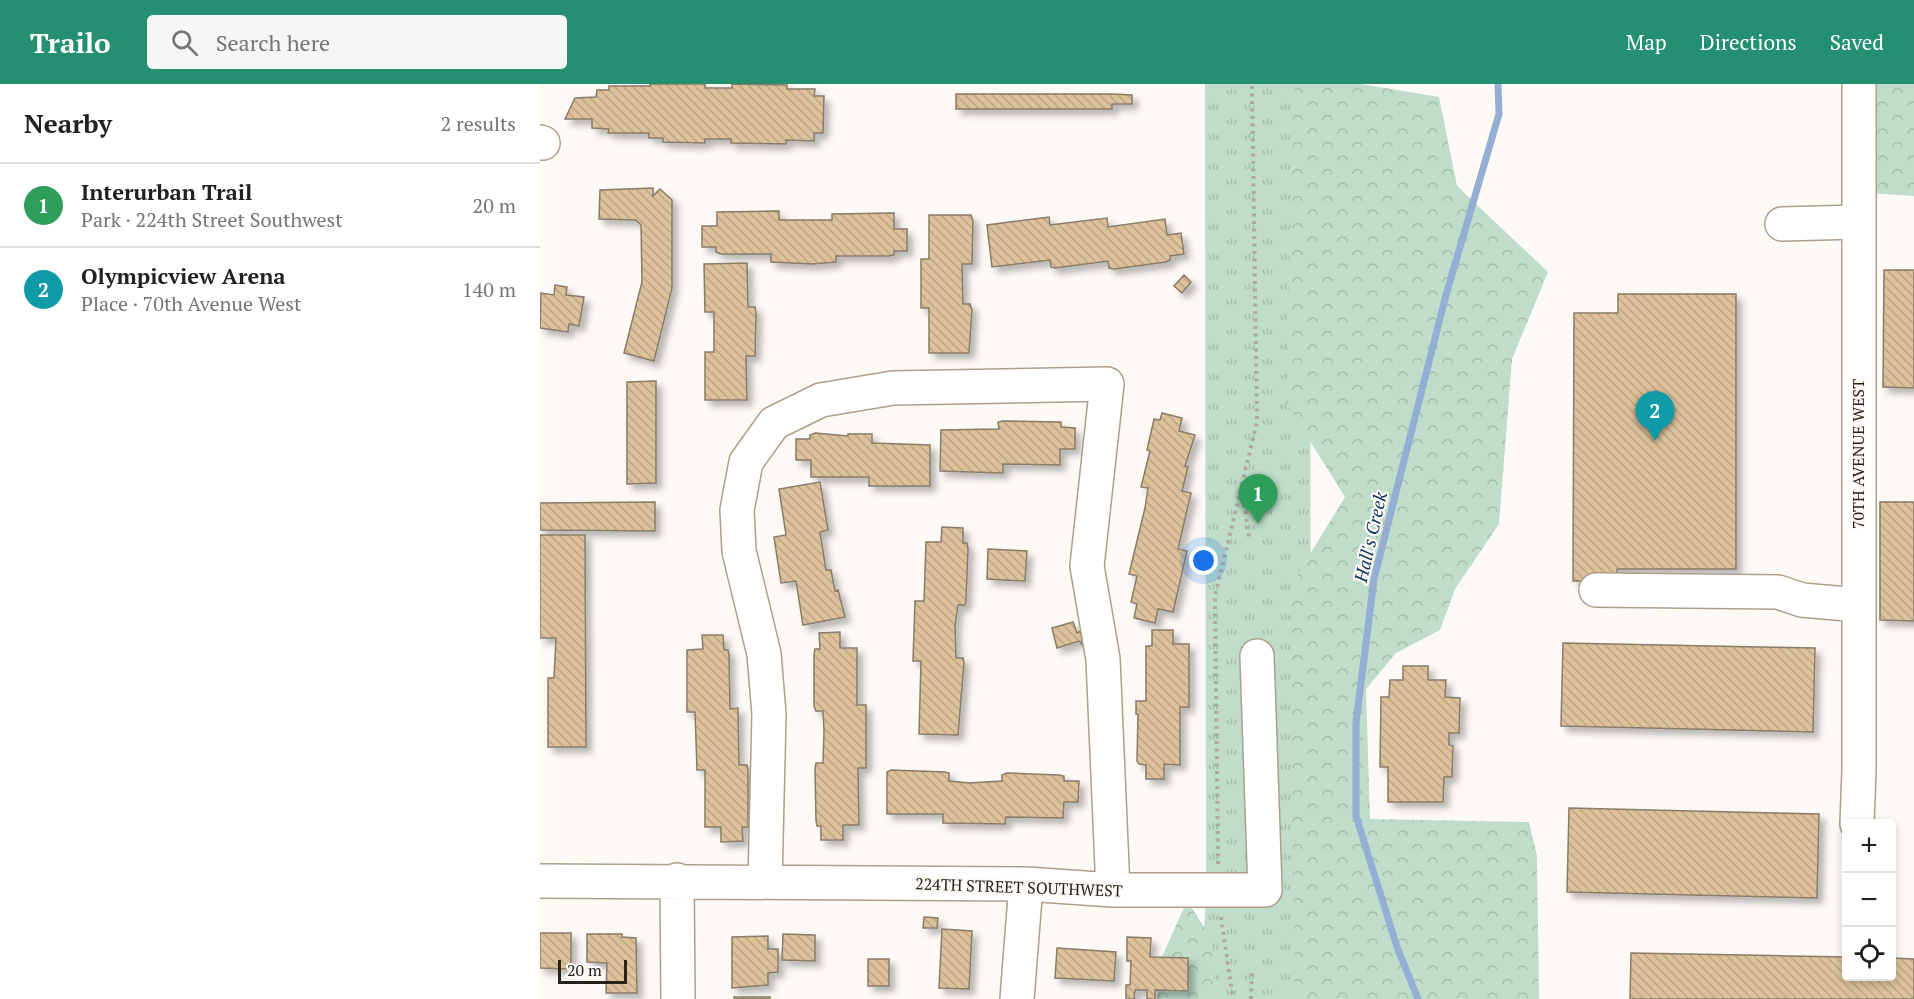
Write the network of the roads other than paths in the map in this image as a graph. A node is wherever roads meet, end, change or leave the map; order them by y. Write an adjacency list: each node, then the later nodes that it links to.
1 (1859, 84): 2 (street, 70TH AVENUE WEST)
2 (1858, 222): 3 (street); 5 (street, 70TH AVENUE WEST)
3 (1782, 224)
4 (1596, 590): 5 (street)
5 (1858, 605): 7 (street, 70TH AVENUE WEST)
6 (1257, 656): 12 (street, 224TH STREET SOUTHWEST)
7 (1857, 819)
8 (677, 880): 9 (street, 224TH STREET SOUTHWEST); 10 (street, 224TH STREET SOUTHWEST); 13 (street)
9 (540, 881)
10 (765, 882): 11 (street, 224TH STREET SOUTHWEST); 12 (street)
11 (1026, 884): 12 (street, 224TH STREET SOUTHWEST); 14 (street)
12 (1113, 890)
13 (678, 999)
14 (1017, 999)

